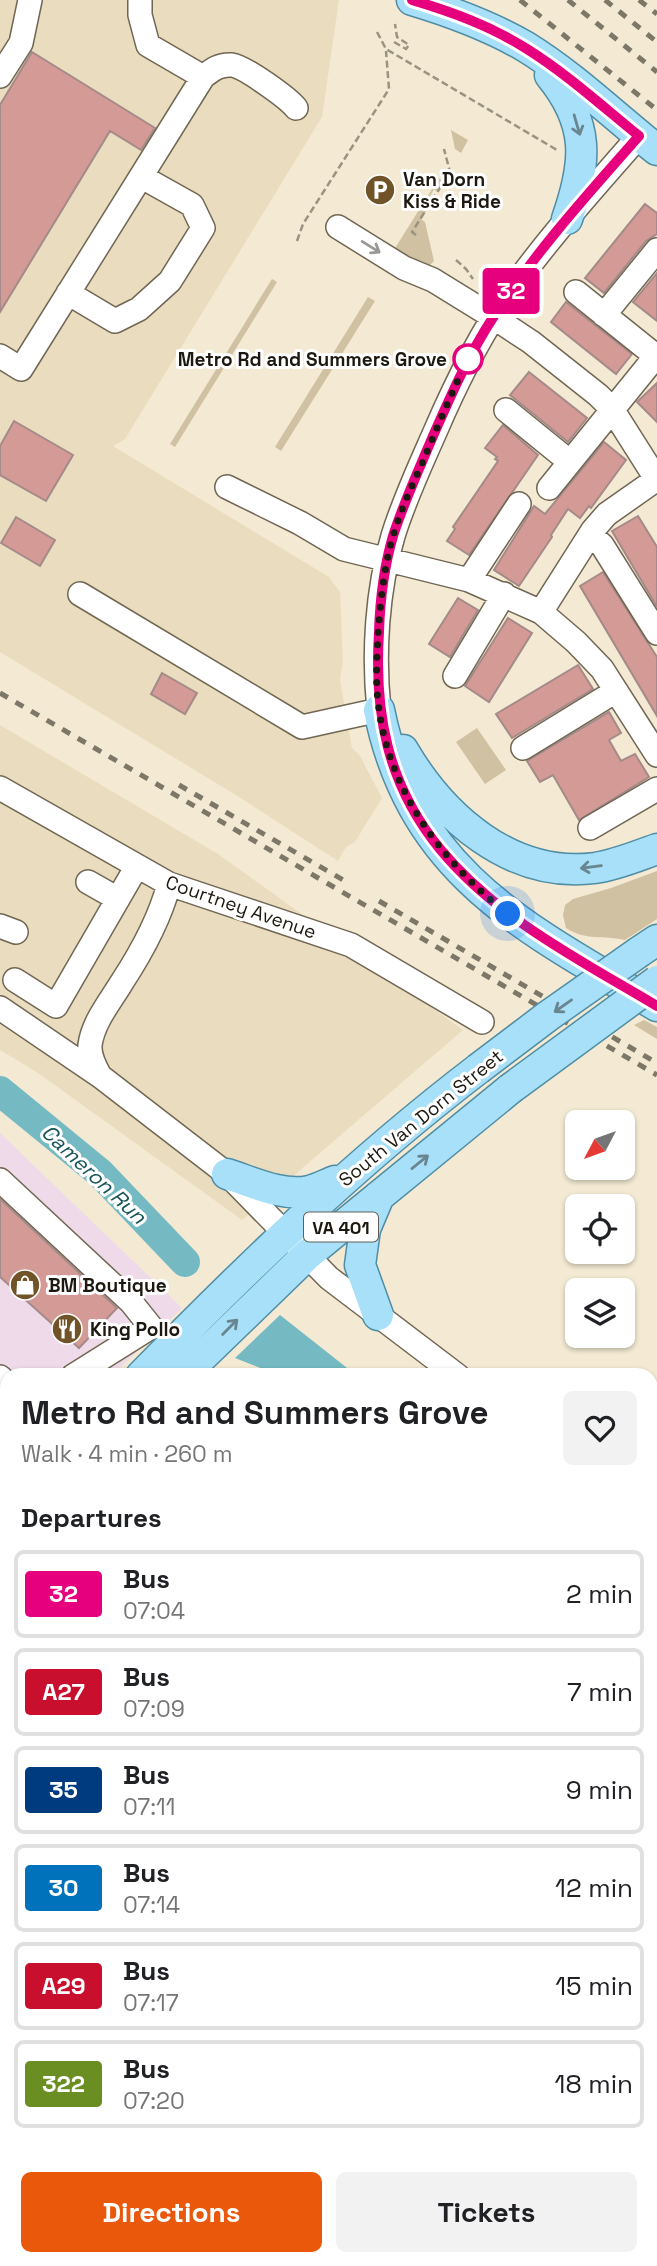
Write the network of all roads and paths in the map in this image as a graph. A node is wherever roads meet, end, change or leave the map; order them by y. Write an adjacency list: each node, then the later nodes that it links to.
1 (30, 0): 8 (street)
2 (140, 0): 9 (street)
3 (403, 12): 5 (path); 6 (main road)
4 (377, 32): 7 (path)
5 (394, 42)
6 (527, 48): 11 (main road); 15 (main road, one-way to 15)
7 (386, 49): 13 (path); 18 (path)
8 (0, 76)
9 (203, 77): 10 (street); 14 (street)
10 (296, 108)
11 (648, 143): 15 (street)
12 (444, 149): 17 (path)
13 (563, 154)
14 (142, 177): 23 (street); 23 (street)
15 (567, 219): 25 (street)
16 (338, 227): 25 (street, one-way to 25)
17 (415, 234)
18 (298, 241)
19 (657, 250): 24 (street)
20 (456, 260): 21 (path)
21 (472, 279)
22 (576, 292): 24 (street)
23 (68, 293): 26 (street)
24 (604, 314): 27 (street)
25 (493, 317): 29 (street); 36 (street)
26 (0, 356)
27 (656, 356): 29 (street)
28 (506, 410): 30 (street)
29 (612, 410): 30 (street); 31 (street)
30 (570, 462): 33 (street)
31 (657, 479): 35 (street)
32 (227, 486): 36 (street)
33 (549, 488)
34 (519, 504): 37 (street)
35 (590, 536): 40 (street); 41 (street)
36 (387, 561): 37 (street); 44 (street)
37 (469, 580): 39 (street)
38 (80, 594): 44 (street)
39 (504, 594): 40 (street); 42 (street)
40 (541, 612): 43 (street)
41 (657, 633)
42 (455, 676)
43 (616, 691): 45 (street); 46 (street)
44 (379, 710): 50 (main road, one-way to 44); 58 (main road)
45 (653, 740)
46 (523, 748)
47 (0, 788): 51 (street, Courtney Avenue)
48 (657, 789): 49 (street)
49 (590, 828)
50 (657, 849)
51 (137, 866): 53 (street, Courtney Avenue); 54 (street)
52 (88, 882): 54 (street)
53 (169, 884): 60 (street, Courtney Avenue); 61 (street)
54 (118, 899): 56 (street)
55 (648, 946): 63 (main road, South Van Dorn Street / VA 401, one-way to 63, bridge)
56 (15, 980)
57 (657, 981): 65 (main road, South Van Dorn Street / VA 401, one-way to 57, bridge)
58 (657, 1006)
59 (0, 1008): 61 (street)
60 (482, 1022)
61 (100, 1076): 62 (street)
62 (227, 1174): 63 (main road); 66 (street)
63 (352, 1174): 66 (main road, South Van Dorn Street / VA 401)
64 (0, 1180): 69 (street)
65 (379, 1195): 67 (main road, South Van Dorn Street / VA 401); 68 (main road)
66 (285, 1232): 67 (street); 70 (main road, South Van Dorn Street / VA 401)
67 (307, 1255): 68 (street); 71 (main road, South Van Dorn Street / VA 401, one-way to 67)
68 (378, 1315): 72 (street)
69 (86, 1368)
70 (149, 1368)
71 (190, 1368)
72 (448, 1368)

